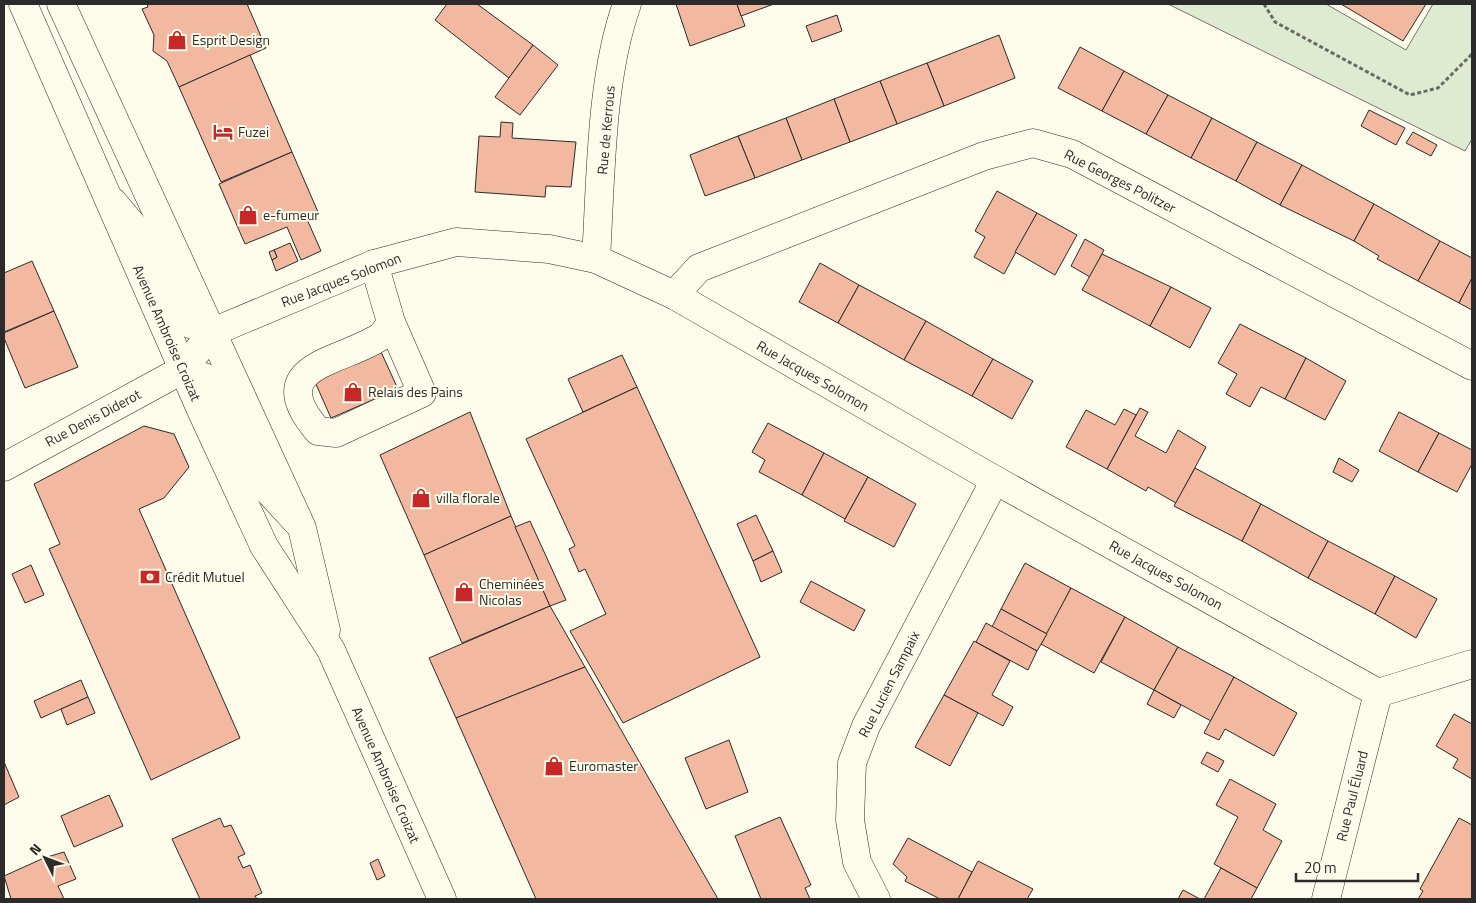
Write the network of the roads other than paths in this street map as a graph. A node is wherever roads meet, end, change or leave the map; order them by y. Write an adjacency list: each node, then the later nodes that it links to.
1 (23, 4): 4 (street, Avenue Ambroise Croizat)
2 (61, 4): 9 (street, Avenue Ambroise Croizat)
3 (627, 4): 5 (street, Rue de Kerrous)
4 (107, 194): 9 (street); 11 (street, Avenue Ambroise Croizat)
5 (596, 259): 6 (street, Rue Jacques Solomon); 7 (street, Rue Jacques Solomon)
6 (374, 264): 8 (street); 9 (street, Rue Jacques Solomon)
7 (674, 295): 10 (street, Rue Georges Politzer); 13 (street, Rue Jacques Solomon)
8 (392, 322): 8 (street)
9 (213, 332): 11 (street); 15 (street, Avenue Ambroise Croizat)
10 (1472, 366)
11 (182, 370): 12 (street, Rue Denis Diderot); 14 (street, Avenue Ambroise Croizat)
12 (4, 467)
13 (995, 480): 18 (street, Rue Jacques Solomon); 20 (street, Rue Lucien Sampaix)
14 (246, 481): 15 (street); 16 (street, Avenue Ambroise Croizat)
15 (302, 528): 16 (street, Avenue Ambroise Croizat)
16 (331, 650): 19 (street, Avenue Ambroise Croizat)
17 (1472, 664): 18 (street)
18 (1378, 693): 21 (street, Rue Paul Éluard)
19 (442, 899)
20 (876, 899)
21 (1326, 899)

